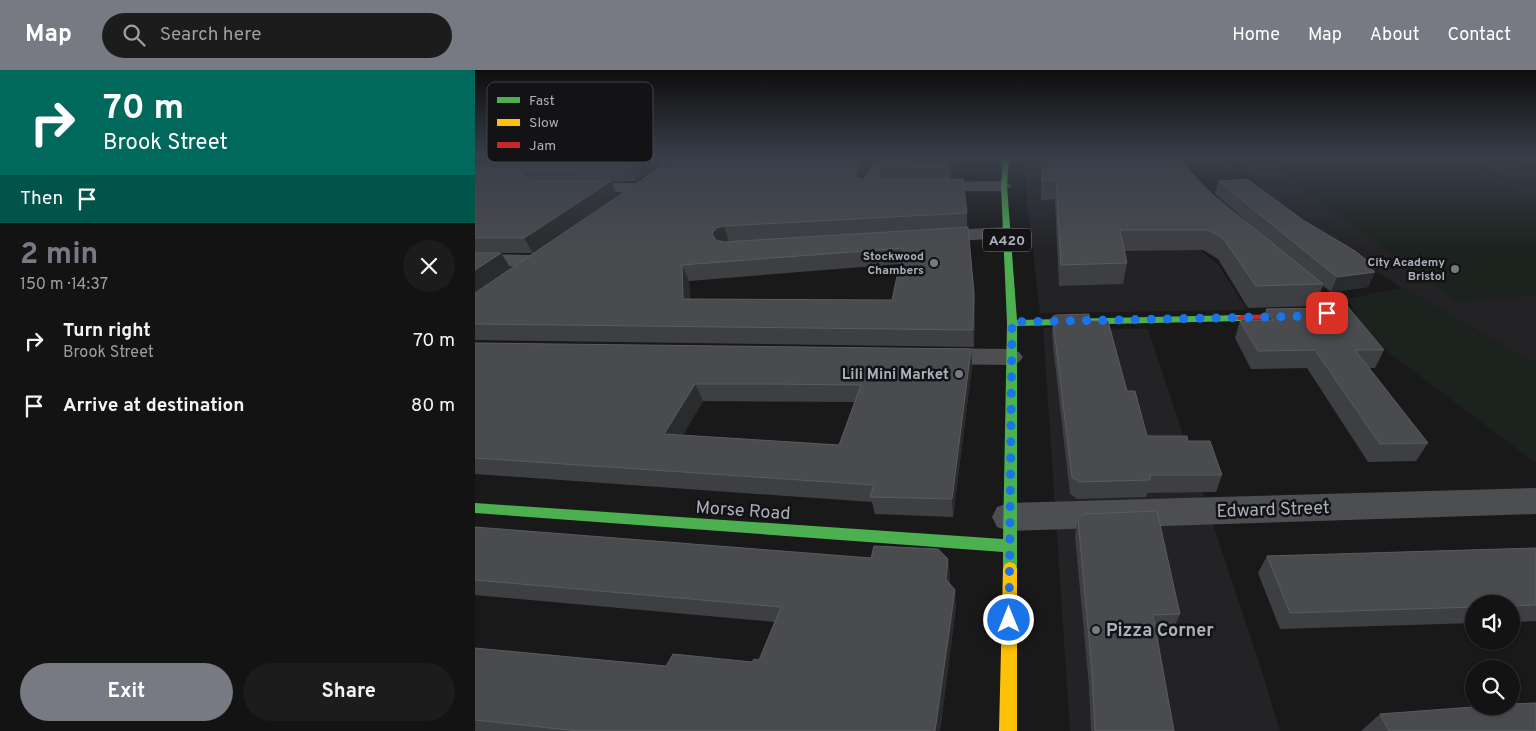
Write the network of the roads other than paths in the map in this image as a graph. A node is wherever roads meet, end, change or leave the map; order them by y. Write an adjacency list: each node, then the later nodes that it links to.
1 (642, 188): 5 (street)
2 (1004, 188): 6 (street, A420)
3 (1197, 188): 4 (street)
4 (1211, 203)
5 (618, 205)
6 (1007, 232): 7 (street); 11 (street, A420)
7 (917, 238)
8 (475, 260): 10 (street)
9 (1283, 264): 11 (street)
10 (515, 277)
11 (1012, 322): 13 (street, A420)
12 (911, 356): 13 (street)
13 (1010, 357): 16 (street, A420)
14 (1536, 502): 16 (street, Edward Street)
15 (475, 508): 16 (street, Morse Road)
16 (1009, 531): 17 (street, A420)
17 (1009, 731)

